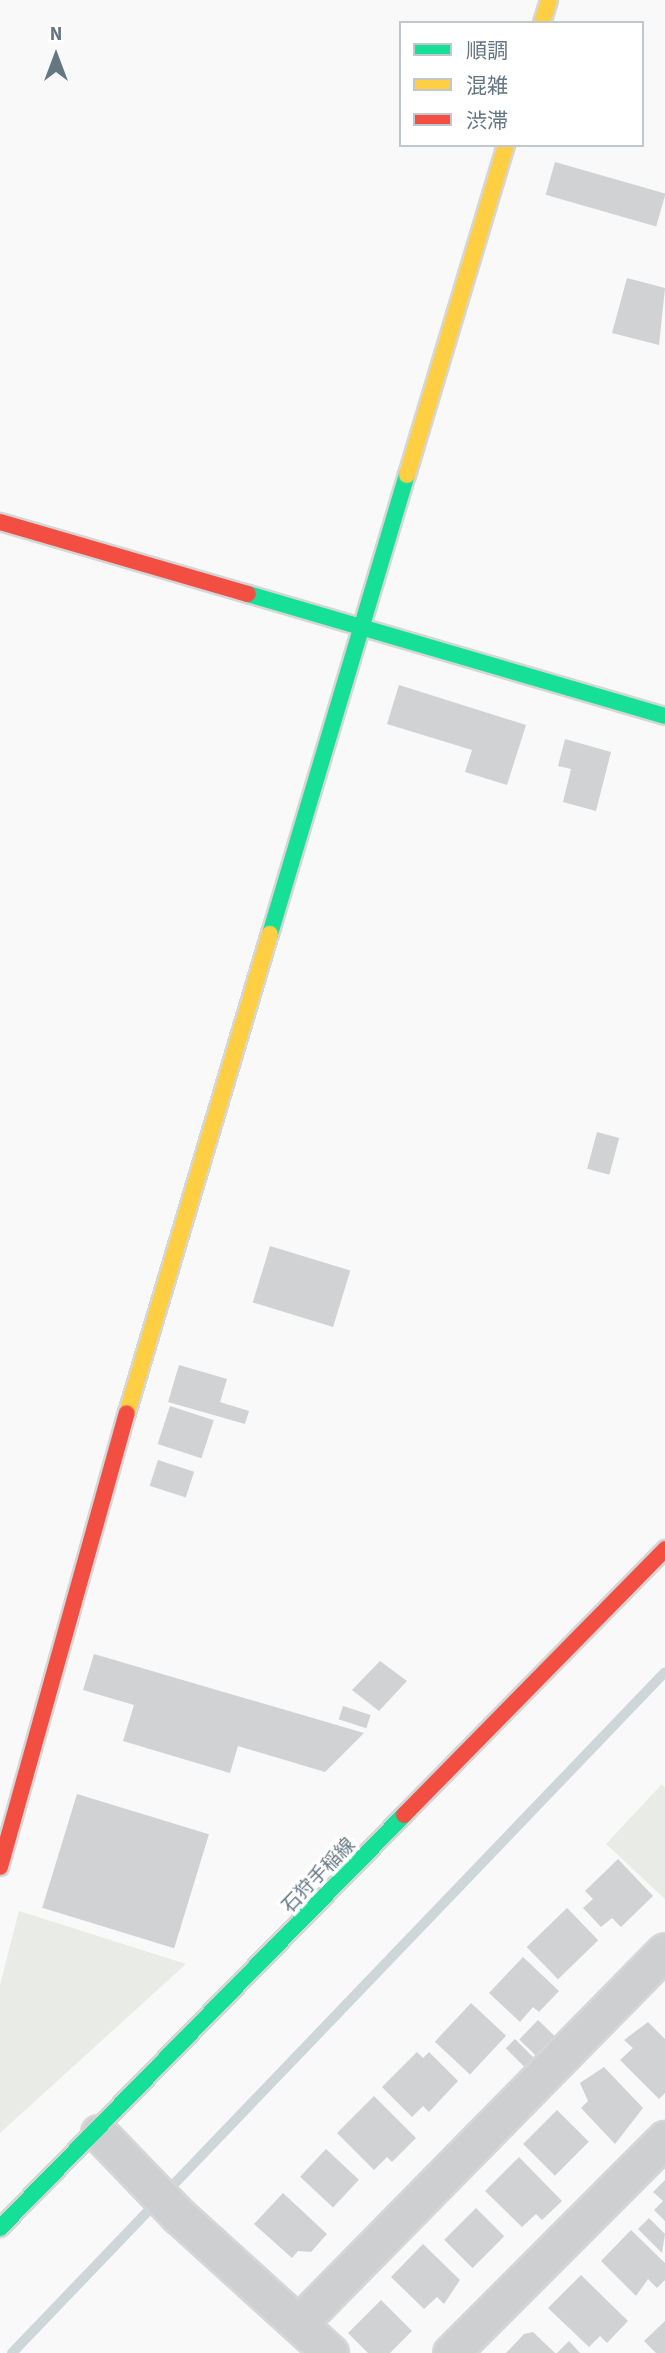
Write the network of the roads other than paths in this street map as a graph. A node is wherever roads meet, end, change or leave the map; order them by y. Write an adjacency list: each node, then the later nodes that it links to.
1 (549, 0): 2 (street)
2 (543, 21)
3 (505, 147): 5 (street)
4 (0, 522): 5 (street)
5 (366, 627): 6 (street); 8 (street)
6 (665, 716)
7 (665, 1549): 10 (street, 石狩手稲線)
8 (0, 1867)
9 (665, 1951): 13 (street)
10 (99, 2133): 12 (street, 石狩手稲線); 13 (street)
11 (665, 2139): 15 (street)
12 (0, 2228)
13 (300, 2322): 14 (street)
14 (330, 2353)
15 (451, 2353)

